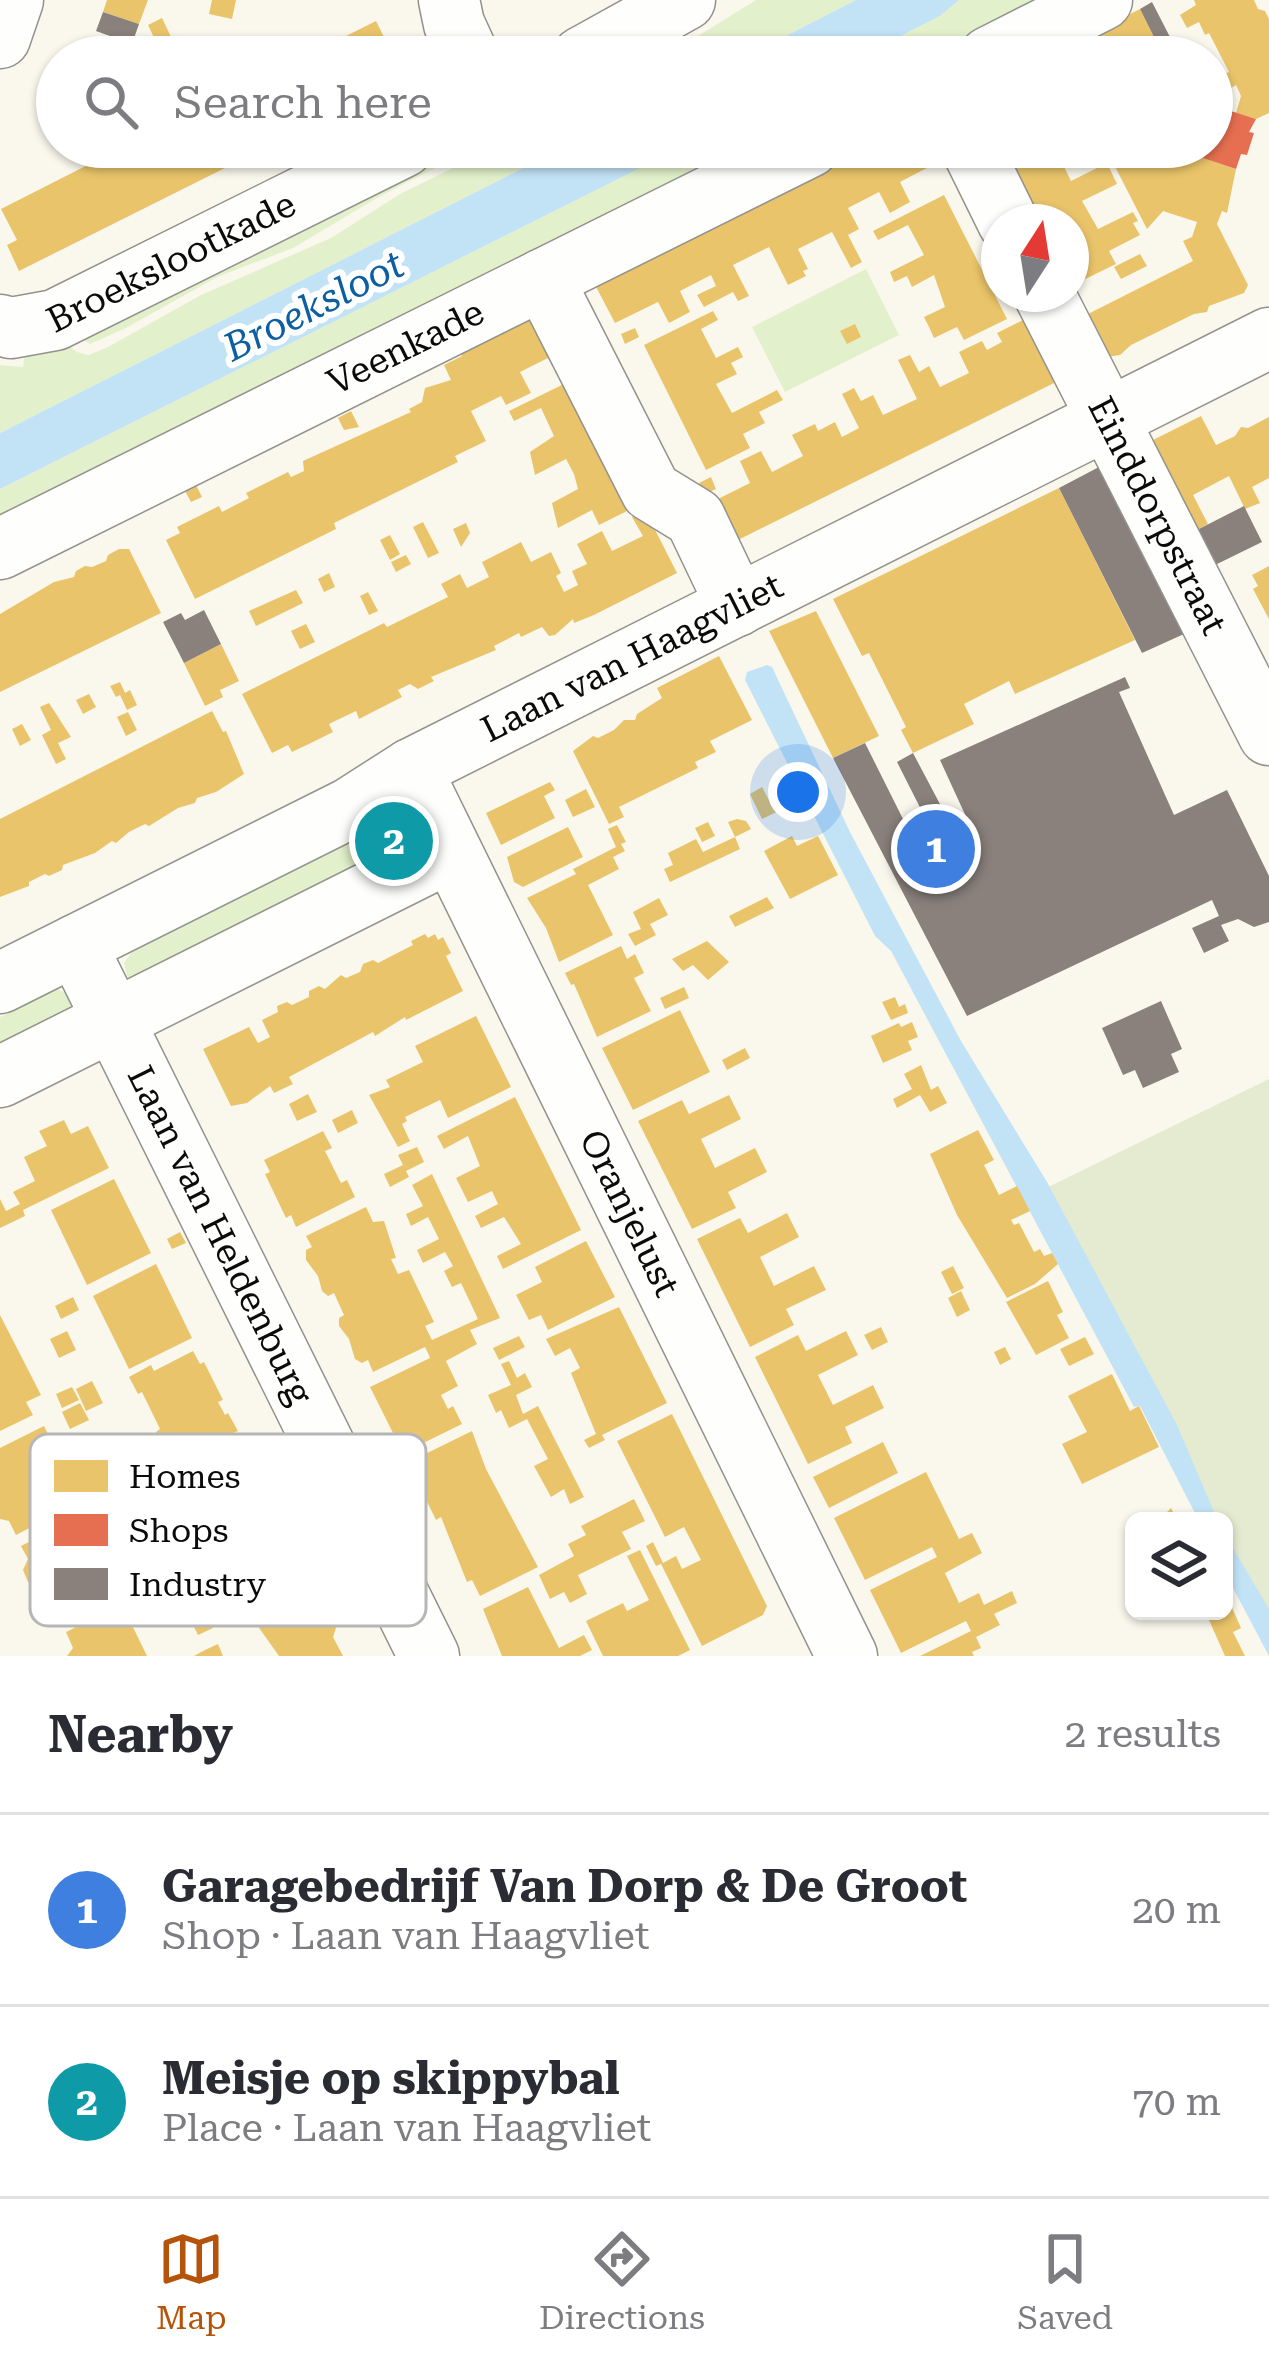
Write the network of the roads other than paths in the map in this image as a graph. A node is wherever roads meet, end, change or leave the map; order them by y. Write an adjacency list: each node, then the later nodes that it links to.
1 (13, 0): 8 (street)
2 (449, 0): 5 (street)
3 (685, 0): 6 (street)
4 (1102, 0): 7 (street)
5 (459, 36)
6 (620, 36)
7 (1031, 36)
8 (0, 38)
9 (361, 168): 15 (street, Broekslootkade)
10 (767, 168): 13 (street, Veenkade)
11 (981, 168): 12 (street)
12 (999, 204)
13 (543, 279): 18 (street, Veenkade); 19 (street)
14 (1053, 312): 17 (street, Einddorpstraat)
15 (0, 326)
16 (1269, 338): 17 (street, Laan van Haagvliet)
17 (1108, 420): 19 (street, Laan van Haagvliet); 20 (street, Einddorpstraat)
18 (0, 549)
19 (737, 606): 21 (street, Laan van Haagvliet)
20 (1269, 736)
21 (412, 769): 22 (street, Oranjelust); 23 (street, Laan van Haagvliet)
22 (450, 852): 25 (street); 29 (street, Oranjelust)
23 (76, 945): 24 (street, Laan van Haagvliet); 25 (street, Laan van Heldenburg)
24 (0, 983)
25 (114, 1021): 26 (street); 27 (street, Laan van Heldenburg)
26 (0, 1077)
27 (319, 1434)
28 (414, 1626): 30 (street, Laan van Heldenburg)
29 (827, 1649)
30 (429, 1656)

